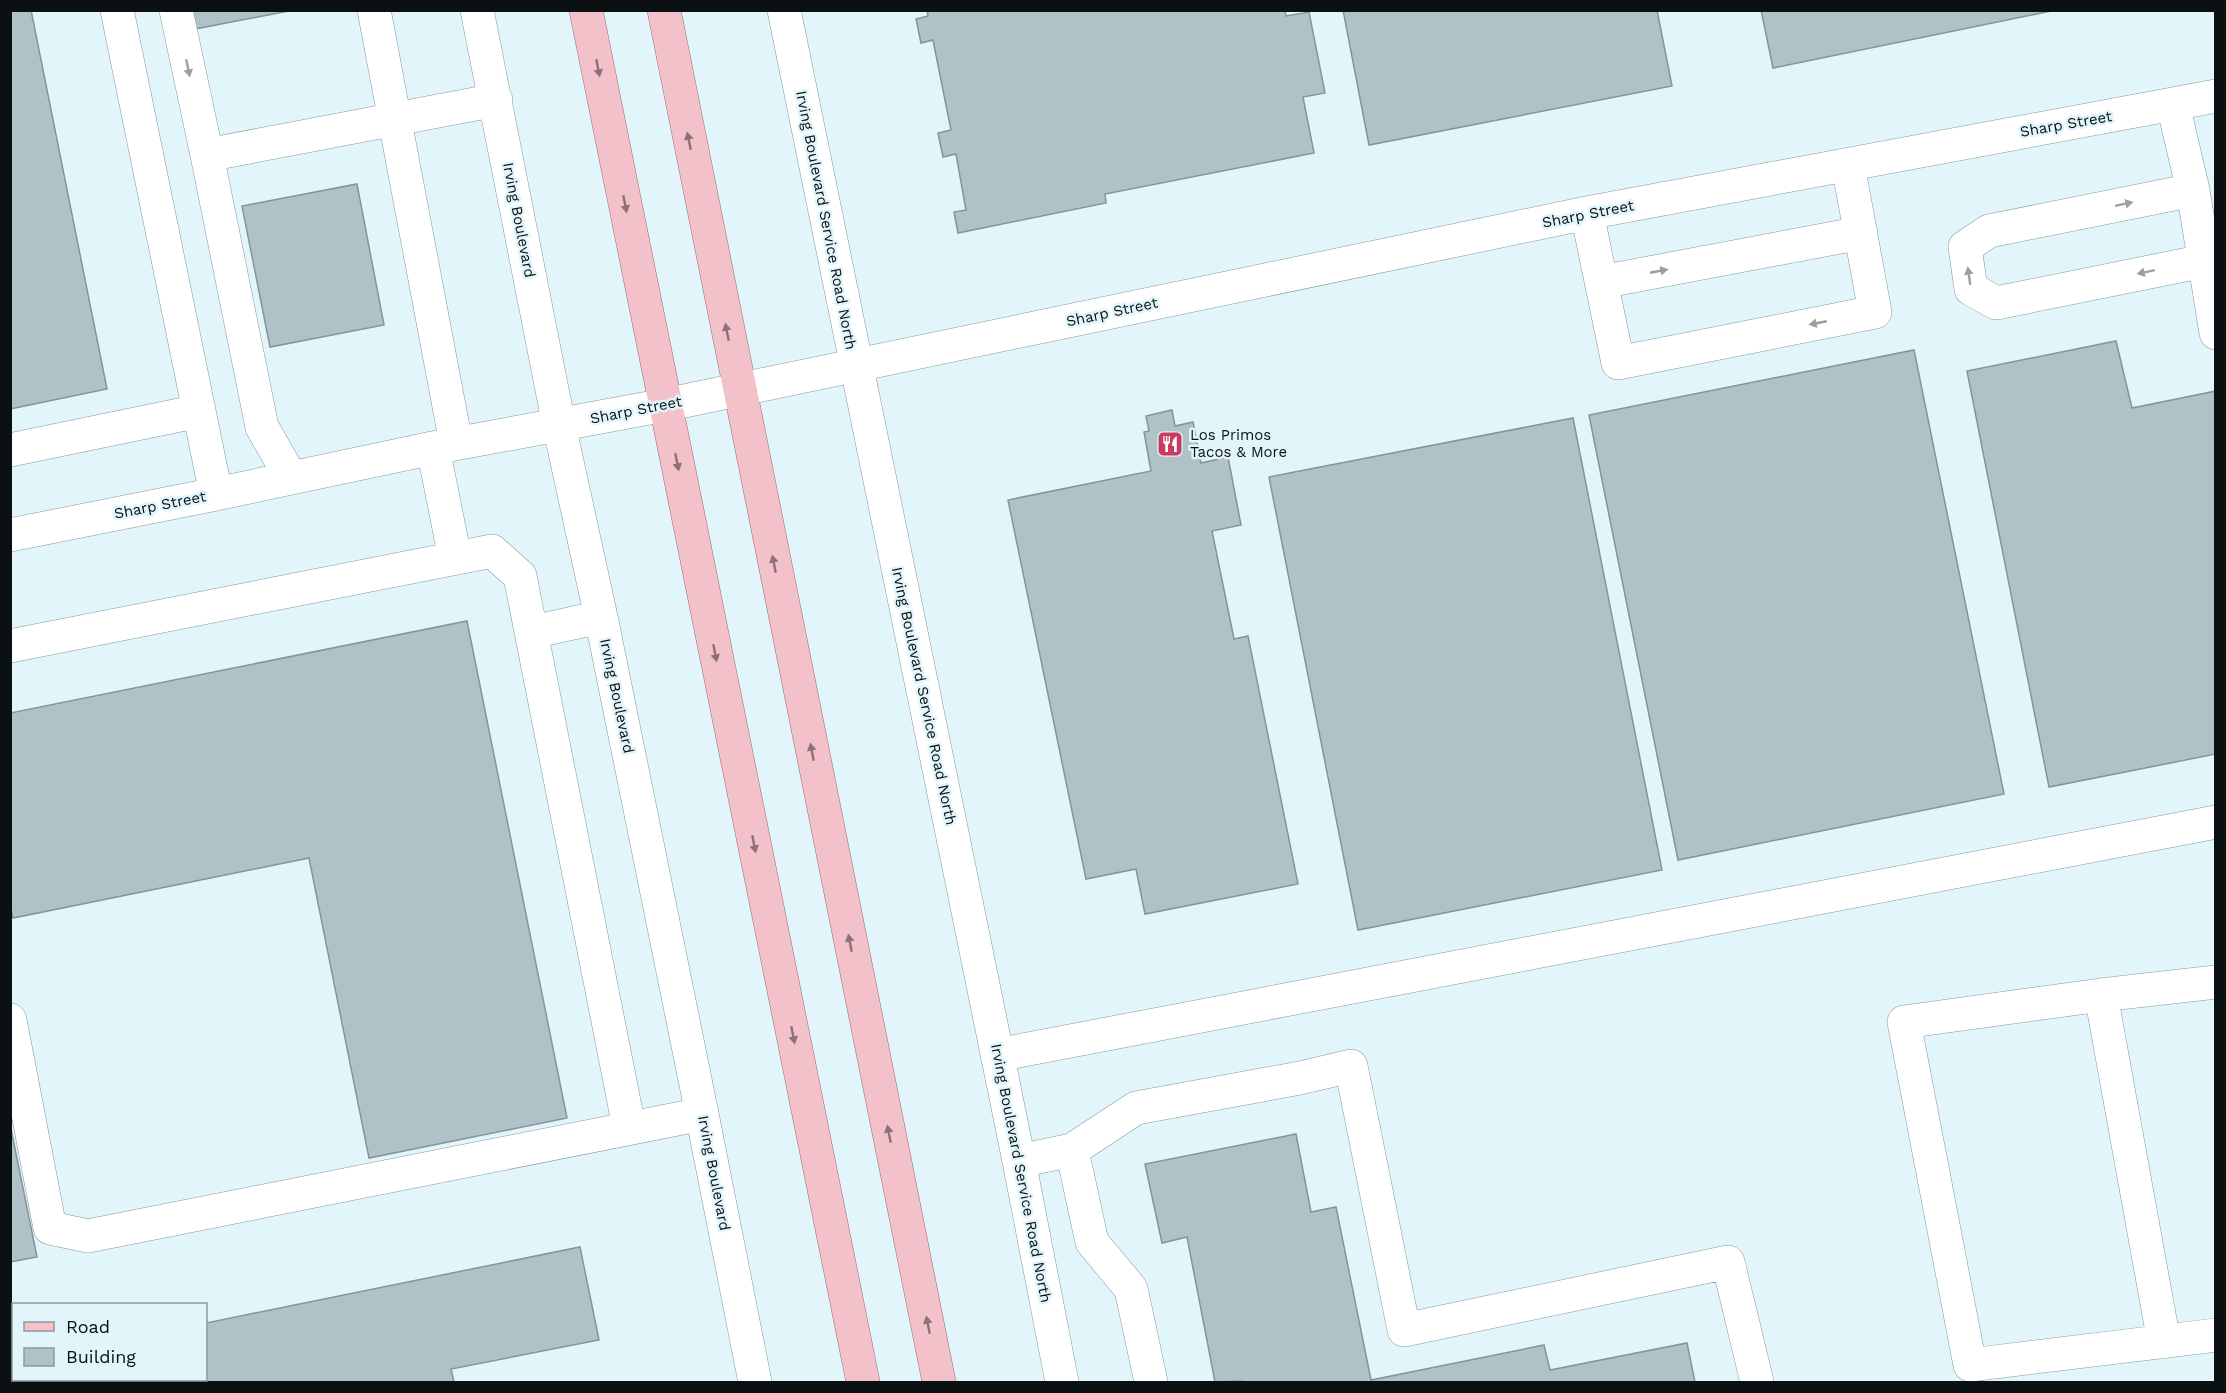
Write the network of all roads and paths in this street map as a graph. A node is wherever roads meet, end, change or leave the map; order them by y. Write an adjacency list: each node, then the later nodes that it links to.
1 (117, 10): 23 (street)
2 (176, 10): 12 (street, one-way to 12)
3 (374, 10): 11 (street)
4 (477, 10): 9 (street, Irving Boulevard)
5 (586, 10): 22 (main road, one-way to 22)
6 (664, 10): 21 (main road, one-way to 6)
7 (784, 10): 20 (street, Irving Boulevard Service Road North)
8 (2216, 96): 10 (street, Sharp Street)
9 (496, 100): 11 (street); 24 (street, Irving Boulevard)
10 (2173, 105): 13 (street, Sharp Street); 14 (street)
11 (397, 120): 12 (street); 25 (street)
12 (207, 155): 27 (street)
13 (1848, 165): 15 (street, Sharp Street); 16 (street)
14 (2193, 190): 17 (street); 17 (street, one-way to 14)
15 (1587, 213): 18 (street); 20 (street, Sharp Street)
16 (1861, 233): 18 (street, one-way to 16); 18 (street, one-way to 18)
17 (2204, 261): 19 (street)
18 (1601, 282)
19 (2216, 333)
20 (855, 365): 21 (street, Sharp Street); 38 (street, Irving Boulevard Service Road North)
21 (738, 390): 22 (street, Sharp Street); 47 (main road, one-way to 21)
22 (665, 405): 24 (street, Sharp Street); 46 (main road, one-way to 46)
23 (199, 411): 26 (street); 28 (street)
24 (559, 425): 25 (street, Sharp Street); 31 (street, Irving Boulevard)
25 (445, 446): 27 (street, Sharp Street); 30 (street)
26 (10, 450)
27 (291, 478): 28 (street, Sharp Street)
28 (216, 494): 29 (street, Sharp Street)
29 (10, 535)
30 (455, 558): 32 (street); 33 (street)
31 (601, 617): 32 (street); 39 (street, Irving Boulevard)
32 (532, 632): 40 (street)
33 (10, 646)
34 (2216, 822): 38 (street)
35 (2216, 982): 36 (street)
36 (2101, 995): 44 (street); 44 (street)
37 (10, 1020): 40 (street)
38 (998, 1055): 42 (street, Irving Boulevard Service Road North)
39 (702, 1114): 40 (street); 45 (street, Irving Boulevard)
40 (629, 1127)
41 (1072, 1150): 42 (street); 49 (street); 50 (street)
42 (1019, 1161): 48 (street, Irving Boulevard Service Road North)
43 (2216, 1335): 44 (street)
44 (2164, 1342)
45 (755, 1383)
46 (863, 1383)
47 (939, 1383)
48 (1062, 1383)
49 (1150, 1383)
50 (1756, 1383)

